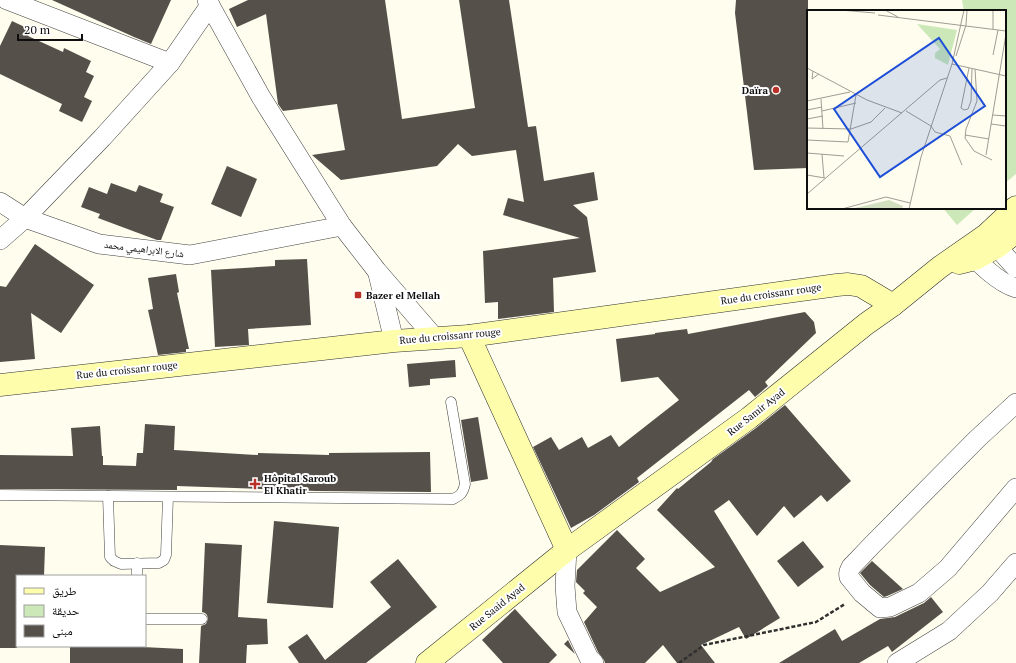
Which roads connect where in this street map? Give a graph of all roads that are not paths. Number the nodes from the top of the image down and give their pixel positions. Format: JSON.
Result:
{"nodes":[{"id":1,"x":7,"y":0,"type":"edge"},
{"id":2,"x":208,"y":3,"type":"edge"},
{"id":3,"x":170,"y":63,"type":"junction"},
{"id":4,"x":0,"y":202,"type":"edge"},
{"id":5,"x":1016,"y":207,"type":"edge"},
{"id":6,"x":25,"y":218,"type":"junction"},
{"id":7,"x":342,"y":226,"type":"junction"},
{"id":8,"x":1016,"y":232,"type":"edge"},
{"id":9,"x":0,"y":240,"type":"edge"},
{"id":10,"x":992,"y":241,"type":"junction"},
{"id":11,"x":970,"y":254,"type":"junction"},
{"id":12,"x":1016,"y":268,"type":"edge"},
{"id":13,"x":377,"y":271,"type":"junction"},
{"id":14,"x":1016,"y":288,"type":"edge"},
{"id":15,"x":893,"y":305,"type":"junction"},
{"id":16,"x":470,"y":336,"type":"junction"},
{"id":17,"x":435,"y":338,"type":"junction"},
{"id":18,"x":394,"y":341,"type":"junction"},
{"id":19,"x":0,"y":385,"type":"edge"},
{"id":20,"x":451,"y":402,"type":"dead end"},
{"id":21,"x":1016,"y":403,"type":"edge"},
{"id":22,"x":1016,"y":488,"type":"edge"},
{"id":23,"x":0,"y":495,"type":"edge"},
{"id":24,"x":108,"y":496,"type":"junction"},
{"id":25,"x":168,"y":496,"type":"junction"},
{"id":26,"x":567,"y":550,"type":"junction"},
{"id":27,"x":137,"y":563,"type":"junction"},
{"id":28,"x":1016,"y":563,"type":"edge"},
{"id":29,"x":137,"y":575,"type":"edge"},
{"id":30,"x":146,"y":618,"type":"edge"},
{"id":31,"x":202,"y":619,"type":"dead end"},
{"id":32,"x":427,"y":663,"type":"edge"},
{"id":33,"x":594,"y":663,"type":"edge"},
{"id":34,"x":897,"y":663,"type":"edge"}],
"edges":[{"from":1,"to":3,"type":"street"},
{"from":2,"to":3,"type":"street"},
{"from":2,"to":7,"type":"street"},
{"from":3,"to":6,"type":"street"},
{"from":4,"to":6,"type":"street","name":"شارع الابراهيمي محمد"},
{"from":5,"to":10,"type":"street","name":"Rue Samir Ayad"},
{"from":6,"to":7,"type":"street","name":"شارع الابراهيمي محمد"},
{"from":6,"to":9,"type":"street"},
{"from":7,"to":13,"type":"street"},
{"from":8,"to":10,"type":"street","name":"Rue Samir Ayad"},
{"from":10,"to":11,"type":"street","name":"Rue Samir Ayad"},
{"from":10,"to":12,"type":"street"},
{"from":11,"to":14,"type":"street"},
{"from":11,"to":15,"type":"street","name":"Rue Samir Ayad"},
{"from":13,"to":17,"type":"street"},
{"from":13,"to":18,"type":"street"},
{"from":15,"to":16,"type":"street","name":"Rue du croissanr rouge"},
{"from":15,"to":26,"type":"street","name":"Rue Samir Ayad"},
{"from":16,"to":17,"type":"street","name":"Rue du croissanr rouge"},
{"from":16,"to":26,"type":"street"},
{"from":17,"to":18,"type":"street","name":"Rue du croissanr rouge"},
{"from":18,"to":19,"type":"street","name":"Rue du croissanr rouge"},
{"from":20,"to":25,"type":"lane"},
{"from":21,"to":22,"type":"street"},
{"from":23,"to":24,"type":"lane"},
{"from":24,"to":25,"type":"lane"},
{"from":24,"to":27,"type":"lane"},
{"from":25,"to":27,"type":"lane"},
{"from":26,"to":32,"type":"street","name":"Rue Saaid Ayad"},
{"from":26,"to":33,"type":"street"},
{"from":27,"to":29,"type":"lane"},
{"from":28,"to":34,"type":"street"},
{"from":30,"to":31,"type":"lane"}]}
